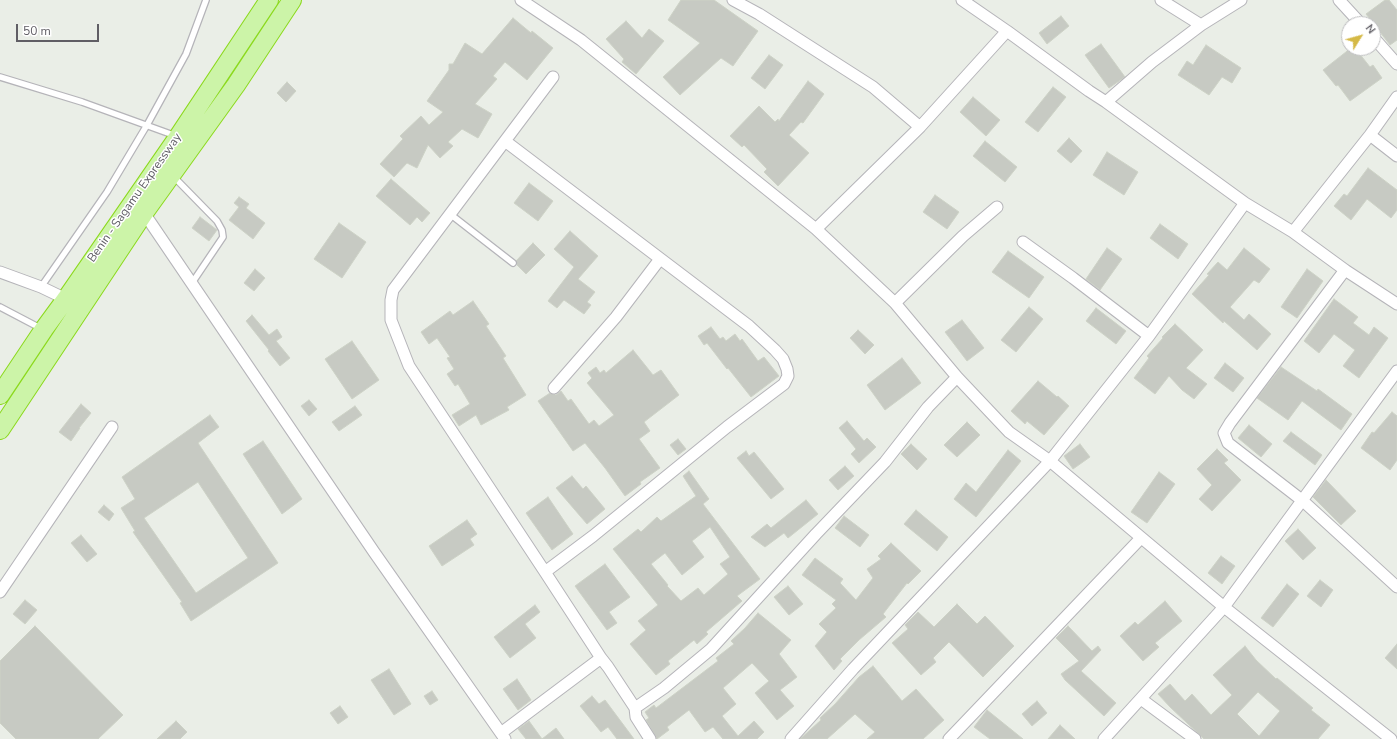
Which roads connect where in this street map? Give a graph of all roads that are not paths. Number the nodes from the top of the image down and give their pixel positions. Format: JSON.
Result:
{"nodes":[{"id":1,"x":206,"y":0,"type":"edge"},
{"id":2,"x":269,"y":0,"type":"edge"},
{"id":3,"x":292,"y":0,"type":"edge"},
{"id":4,"x":521,"y":0,"type":"edge"},
{"id":5,"x":733,"y":0,"type":"edge"},
{"id":6,"x":962,"y":0,"type":"edge"},
{"id":7,"x":1161,"y":0,"type":"edge"},
{"id":8,"x":1241,"y":0,"type":"edge"},
{"id":9,"x":1339,"y":0,"type":"edge"},
{"id":10,"x":1354,"y":16,"type":"edge"},
{"id":11,"x":257,"y":17,"type":"junction"},
{"id":12,"x":1201,"y":25,"type":"junction"},
{"id":13,"x":274,"y":28,"type":"junction"},
{"id":14,"x":1007,"y":31,"type":"junction"},
{"id":15,"x":1381,"y":46,"type":"edge"},
{"id":16,"x":1397,"y":64,"type":"edge"},
{"id":17,"x":0,"y":77,"type":"edge"},
{"id":18,"x":553,"y":77,"type":"dead end"},
{"id":19,"x":1397,"y":97,"type":"edge"},
{"id":20,"x":1106,"y":102,"type":"junction"},
{"id":21,"x":147,"y":125,"type":"junction"},
{"id":22,"x":920,"y":127,"type":"junction"},
{"id":23,"x":1370,"y":135,"type":"junction"},
{"id":24,"x":178,"y":137,"type":"junction"},
{"id":25,"x":505,"y":141,"type":"junction"},
{"id":26,"x":1397,"y":156,"type":"edge"},
{"id":27,"x":172,"y":176,"type":"junction"},
{"id":28,"x":1245,"y":203,"type":"junction"},
{"id":29,"x":997,"y":207,"type":"dead end"},
{"id":30,"x":144,"y":213,"type":"junction"},
{"id":31,"x":450,"y":214,"type":"junction"},
{"id":32,"x":816,"y":229,"type":"junction"},
{"id":33,"x":1292,"y":232,"type":"junction"},
{"id":34,"x":1024,"y":242,"type":"dead end"},
{"id":35,"x":660,"y":259,"type":"junction"},
{"id":36,"x":513,"y":263,"type":"dead end"},
{"id":37,"x":1345,"y":270,"type":"junction"},
{"id":38,"x":0,"y":272,"type":"edge"},
{"id":39,"x":192,"y":283,"type":"junction"},
{"id":40,"x":41,"y":287,"type":"junction"},
{"id":41,"x":66,"y":299,"type":"junction"},
{"id":42,"x":895,"y":303,"type":"junction"},
{"id":43,"x":1397,"y":304,"type":"edge"},
{"id":44,"x":0,"y":307,"type":"edge"},
{"id":45,"x":44,"y":330,"type":"junction"},
{"id":46,"x":1149,"y":336,"type":"junction"},
{"id":47,"x":1397,"y":372,"type":"edge"},
{"id":48,"x":957,"y":377,"type":"junction"},
{"id":49,"x":554,"y":388,"type":"dead end"},
{"id":50,"x":0,"y":395,"type":"edge"},
{"id":51,"x":112,"y":427,"type":"dead end"},
{"id":52,"x":0,"y":430,"type":"edge"},
{"id":53,"x":1050,"y":461,"type":"junction"},
{"id":54,"x":1303,"y":501,"type":"junction"},
{"id":55,"x":1141,"y":538,"type":"junction"},
{"id":56,"x":545,"y":572,"type":"junction"},
{"id":57,"x":1395,"y":582,"type":"edge"},
{"id":58,"x":0,"y":592,"type":"edge"},
{"id":59,"x":1224,"y":606,"type":"junction"},
{"id":60,"x":600,"y":658,"type":"junction"},
{"id":61,"x":1141,"y":699,"type":"junction"},
{"id":62,"x":636,"y":708,"type":"junction"},
{"id":63,"x":503,"y":736,"type":"edge"},
{"id":64,"x":650,"y":739,"type":"edge"},
{"id":65,"x":791,"y":739,"type":"edge"},
{"id":66,"x":949,"y":739,"type":"edge"},
{"id":67,"x":1104,"y":739,"type":"edge"},
{"id":68,"x":1195,"y":739,"type":"edge"},
{"id":69,"x":1391,"y":739,"type":"edge"}],
"edges":[{"from":1,"to":21,"type":"lane"},
{"from":2,"to":11,"type":"highway","name":"Benin - Sagamu Expressway"},
{"from":3,"to":13,"type":"highway"},
{"from":4,"to":32,"type":"street"},
{"from":5,"to":22,"type":"street"},
{"from":6,"to":14,"type":"street"},
{"from":7,"to":12,"type":"street"},
{"from":8,"to":12,"type":"street"},
{"from":9,"to":10,"type":"street"},
{"from":11,"to":13,"type":"highway"},
{"from":11,"to":24,"type":"highway","name":"Benin - Sagamu Expressway"},
{"from":12,"to":20,"type":"street"},
{"from":13,"to":27,"type":"highway"},
{"from":14,"to":20,"type":"street"},
{"from":14,"to":22,"type":"street"},
{"from":15,"to":16,"type":"street"},
{"from":17,"to":21,"type":"lane"},
{"from":18,"to":25,"type":"street"},
{"from":19,"to":23,"type":"street"},
{"from":20,"to":28,"type":"street"},
{"from":21,"to":24,"type":"lane"},
{"from":21,"to":40,"type":"lane"},
{"from":22,"to":32,"type":"street"},
{"from":23,"to":26,"type":"street"},
{"from":23,"to":33,"type":"street"},
{"from":24,"to":41,"type":"highway","name":"Benin - Sagamu Expressway"},
{"from":25,"to":31,"type":"street"},
{"from":25,"to":35,"type":"street"},
{"from":27,"to":30,"type":"highway"},
{"from":27,"to":39,"type":"lane"},
{"from":28,"to":33,"type":"street"},
{"from":28,"to":46,"type":"street"},
{"from":29,"to":42,"type":"street"},
{"from":30,"to":39,"type":"street"},
{"from":30,"to":52,"type":"highway"},
{"from":31,"to":36,"type":"lane"},
{"from":31,"to":56,"type":"street"},
{"from":32,"to":42,"type":"street"},
{"from":33,"to":37,"type":"street"},
{"from":34,"to":46,"type":"street"},
{"from":35,"to":49,"type":"street"},
{"from":35,"to":56,"type":"street"},
{"from":37,"to":43,"type":"street"},
{"from":37,"to":54,"type":"street"},
{"from":38,"to":40,"type":"street"},
{"from":39,"to":63,"type":"street"},
{"from":40,"to":41,"type":"street"},
{"from":41,"to":45,"type":"highway","name":"Benin - Sagamu Expressway"},
{"from":42,"to":48,"type":"street"},
{"from":44,"to":45,"type":"lane"},
{"from":45,"to":50,"type":"highway","name":"Benin - Sagamu Expressway"},
{"from":46,"to":53,"type":"street"},
{"from":47,"to":54,"type":"street"},
{"from":48,"to":53,"type":"street"},
{"from":48,"to":62,"type":"street"},
{"from":51,"to":58,"type":"street"},
{"from":53,"to":55,"type":"street"},
{"from":53,"to":65,"type":"street"},
{"from":54,"to":57,"type":"street"},
{"from":54,"to":59,"type":"street"},
{"from":55,"to":59,"type":"street"},
{"from":55,"to":66,"type":"street"},
{"from":56,"to":60,"type":"street"},
{"from":59,"to":61,"type":"street"},
{"from":59,"to":69,"type":"street"},
{"from":60,"to":62,"type":"street"},
{"from":60,"to":63,"type":"street"},
{"from":61,"to":67,"type":"street"},
{"from":61,"to":68,"type":"street"},
{"from":62,"to":64,"type":"street"}]}
